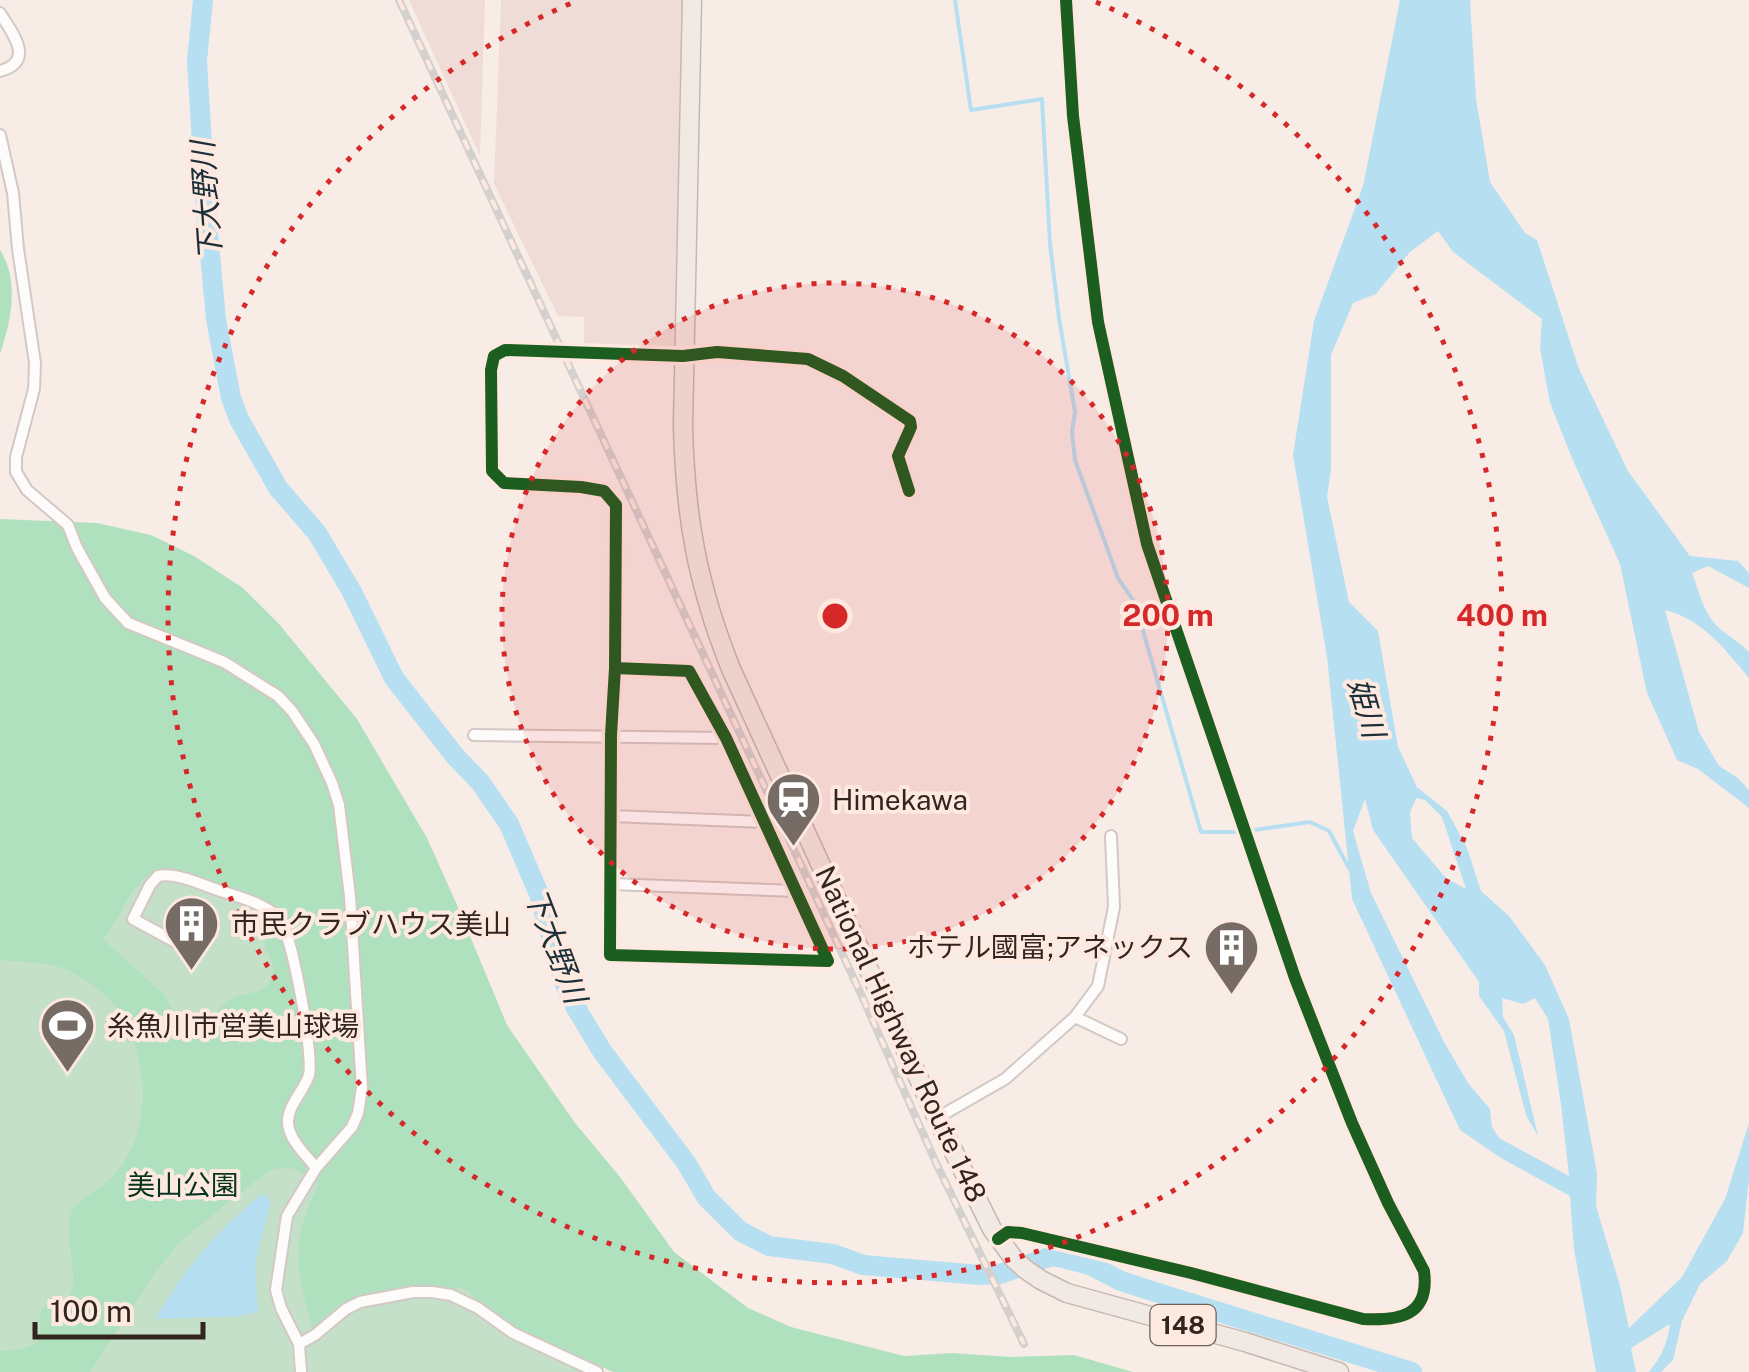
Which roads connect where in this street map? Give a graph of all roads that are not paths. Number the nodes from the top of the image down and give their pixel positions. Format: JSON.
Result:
{"nodes":[{"id":1,"x":692,"y":0,"type":"edge"},
{"id":2,"x":1066,"y":0,"type":"edge"},
{"id":3,"x":0,"y":13,"type":"edge"},
{"id":4,"x":0,"y":71,"type":"edge"},
{"id":5,"x":0,"y":134,"type":"edge"},
{"id":6,"x":683,"y":356,"type":"junction"},
{"id":7,"x":909,"y":490,"type":"dead end"},
{"id":8,"x":615,"y":668,"type":"junction"},
{"id":9,"x":474,"y":735,"type":"dead end"},
{"id":10,"x":611,"y":735,"type":"junction"},
{"id":11,"x":726,"y":738,"type":"junction"},
{"id":12,"x":612,"y":816,"type":"junction"},
{"id":13,"x":765,"y":822,"type":"junction"},
{"id":14,"x":1112,"y":836,"type":"dead end"},
{"id":15,"x":611,"y":884,"type":"junction"},
{"id":16,"x":796,"y":891,"type":"junction"},
{"id":17,"x":180,"y":945,"type":"dead end"},
{"id":18,"x":1075,"y":1018,"type":"junction"},
{"id":19,"x":1121,"y":1040,"type":"dead end"},
{"id":20,"x":937,"y":1118,"type":"junction"},
{"id":21,"x":316,"y":1168,"type":"junction"},
{"id":22,"x":998,"y":1239,"type":"junction"},
{"id":23,"x":299,"y":1344,"type":"junction"},
{"id":24,"x":301,"y":1372,"type":"edge"},
{"id":25,"x":597,"y":1372,"type":"edge"},
{"id":26,"x":1339,"y":1372,"type":"edge"}],
"edges":[{"from":1,"to":6,"type":"highway","name":"National Highway Route 148","number":"148"},
{"from":2,"to":22,"type":"street"},
{"from":3,"to":4,"type":"street"},
{"from":5,"to":21,"type":"street"},
{"from":6,"to":7,"type":"street"},
{"from":6,"to":8,"type":"street"},
{"from":6,"to":20,"type":"highway","name":"National Highway Route 148","number":"148"},
{"from":8,"to":10,"type":"street"},
{"from":8,"to":11,"type":"street"},
{"from":9,"to":10,"type":"street"},
{"from":10,"to":11,"type":"street"},
{"from":10,"to":12,"type":"street"},
{"from":11,"to":13,"type":"street"},
{"from":12,"to":13,"type":"street"},
{"from":12,"to":15,"type":"street"},
{"from":13,"to":16,"type":"street"},
{"from":14,"to":18,"type":"street"},
{"from":15,"to":16,"type":"street"},
{"from":15,"to":16,"type":"street"},
{"from":17,"to":21,"type":"street"},
{"from":18,"to":19,"type":"street"},
{"from":18,"to":20,"type":"street"},
{"from":20,"to":22,"type":"highway","name":"National Highway Route 148","number":"148"},
{"from":21,"to":23,"type":"street"},
{"from":22,"to":26,"type":"highway","name":"National Highway Route 148","number":"148"},
{"from":23,"to":24,"type":"street"},
{"from":23,"to":25,"type":"street"}]}
